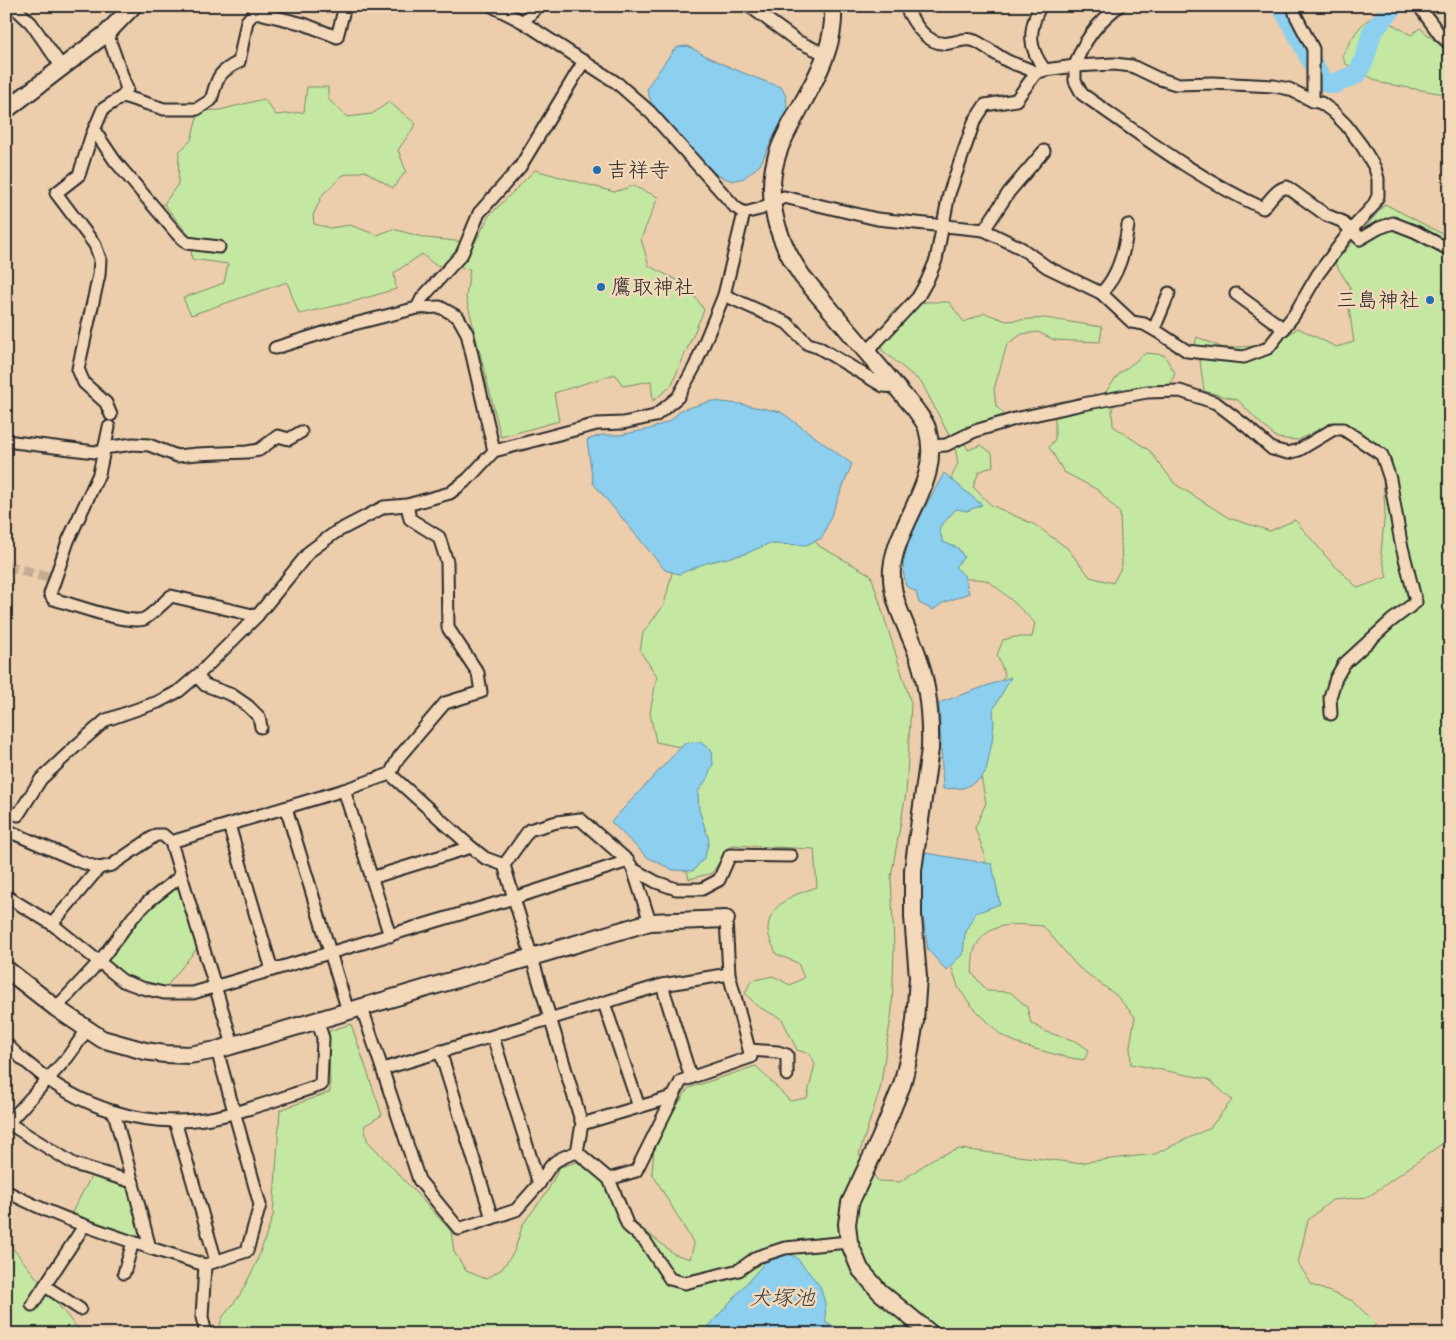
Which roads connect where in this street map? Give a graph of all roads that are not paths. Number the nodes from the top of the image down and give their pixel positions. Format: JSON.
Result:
{"nodes":[{"id":1,"x":13,"y":6,"type":"edge"},
{"id":2,"x":133,"y":6,"type":"edge"},
{"id":3,"x":345,"y":6,"type":"edge"},
{"id":4,"x":492,"y":6,"type":"edge"},
{"id":5,"x":538,"y":6,"type":"edge"},
{"id":6,"x":749,"y":6,"type":"edge"},
{"id":7,"x":833,"y":6,"type":"edge"},
{"id":8,"x":905,"y":6,"type":"edge"},
{"id":9,"x":1040,"y":6,"type":"edge"},
{"id":10,"x":1119,"y":6,"type":"edge"},
{"id":11,"x":1293,"y":6,"type":"edge"},
{"id":12,"x":1419,"y":6,"type":"edge"},
{"id":13,"x":523,"y":22,"type":"junction"},
{"id":14,"x":107,"y":33,"type":"junction"},
{"id":15,"x":1450,"y":44,"type":"edge"},
{"id":16,"x":826,"y":55,"type":"junction"},
{"id":17,"x":584,"y":61,"type":"junction"},
{"id":18,"x":1075,"y":66,"type":"junction"},
{"id":19,"x":62,"y":67,"type":"junction"},
{"id":20,"x":1041,"y":71,"type":"junction"},
{"id":21,"x":123,"y":96,"type":"junction"},
{"id":22,"x":1312,"y":101,"type":"junction"},
{"id":23,"x":6,"y":110,"type":"edge"},
{"id":24,"x":94,"y":130,"type":"junction"},
{"id":25,"x":1044,"y":151,"type":"dead end"},
{"id":26,"x":773,"y":203,"type":"junction"},
{"id":27,"x":744,"y":213,"type":"junction"},
{"id":28,"x":1128,"y":225,"type":"dead end"},
{"id":29,"x":941,"y":227,"type":"junction"},
{"id":30,"x":984,"y":230,"type":"junction"},
{"id":31,"x":1351,"y":230,"type":"junction"},
{"id":32,"x":219,"y":247,"type":"dead end"},
{"id":33,"x":1450,"y":250,"type":"edge"},
{"id":34,"x":1101,"y":293,"type":"junction"},
{"id":35,"x":1169,"y":293,"type":"dead end"},
{"id":36,"x":1236,"y":294,"type":"dead end"},
{"id":37,"x":724,"y":295,"type":"junction"},
{"id":38,"x":417,"y":308,"type":"junction"},
{"id":39,"x":1154,"y":329,"type":"junction"},
{"id":40,"x":1284,"y":329,"type":"junction"},
{"id":41,"x":275,"y":348,"type":"dead end"},
{"id":42,"x":867,"y":352,"type":"junction"},
{"id":43,"x":897,"y":387,"type":"junction"},
{"id":44,"x":301,"y":432,"type":"dead end"},
{"id":45,"x":6,"y":441,"type":"edge"},
{"id":46,"x":930,"y":446,"type":"junction"},
{"id":47,"x":104,"y":450,"type":"junction"},
{"id":48,"x":494,"y":451,"type":"junction"},
{"id":49,"x":407,"y":506,"type":"junction"},
{"id":50,"x":257,"y":616,"type":"junction"},
{"id":51,"x":197,"y":676,"type":"junction"},
{"id":52,"x":1331,"y":714,"type":"dead end"},
{"id":53,"x":261,"y":727,"type":"dead end"},
{"id":54,"x":390,"y":774,"type":"junction"},
{"id":55,"x":344,"y":790,"type":"junction"},
{"id":56,"x":286,"y":808,"type":"junction"},
{"id":57,"x":6,"y":811,"type":"edge"},
{"id":58,"x":228,"y":825,"type":"junction"},
{"id":59,"x":6,"y":830,"type":"edge"},
{"id":60,"x":171,"y":842,"type":"junction"},
{"id":61,"x":471,"y":847,"type":"junction"},
{"id":62,"x":791,"y":856,"type":"dead end"},
{"id":63,"x":631,"y":865,"type":"junction"},
{"id":64,"x":504,"y":866,"type":"junction"},
{"id":65,"x":99,"y":868,"type":"junction"},
{"id":66,"x":182,"y":876,"type":"junction"},
{"id":67,"x":371,"y":878,"type":"junction"},
{"id":68,"x":6,"y":896,"type":"edge"},
{"id":69,"x":514,"y":898,"type":"junction"},
{"id":70,"x":726,"y":919,"type":"joint"},
{"id":71,"x":650,"y":922,"type":"junction"},
{"id":72,"x":52,"y":924,"type":"junction"},
{"id":73,"x":390,"y":936,"type":"junction"},
{"id":74,"x":330,"y":953,"type":"junction"},
{"id":75,"x":531,"y":957,"type":"junction"},
{"id":76,"x":99,"y":962,"type":"junction"},
{"id":77,"x":6,"y":969,"type":"edge"},
{"id":78,"x":272,"y":970,"type":"junction"},
{"id":79,"x":729,"y":974,"type":"junction"},
{"id":80,"x":662,"y":985,"type":"junction"},
{"id":81,"x":215,"y":988,"type":"junction"},
{"id":82,"x":604,"y":1003,"type":"junction"},
{"id":83,"x":56,"y":1008,"type":"junction"},
{"id":84,"x":355,"y":1010,"type":"junction"},
{"id":85,"x":317,"y":1020,"type":"junction"},
{"id":86,"x":550,"y":1020,"type":"junction"},
{"id":87,"x":87,"y":1030,"type":"junction"},
{"id":88,"x":493,"y":1037,"type":"junction"},
{"id":89,"x":6,"y":1042,"type":"edge"},
{"id":90,"x":233,"y":1045,"type":"junction"},
{"id":91,"x":216,"y":1050,"type":"junction"},
{"id":92,"x":750,"y":1050,"type":"junction"},
{"id":93,"x":440,"y":1051,"type":"junction"},
{"id":94,"x":382,"y":1069,"type":"junction"},
{"id":95,"x":787,"y":1075,"type":"dead end"},
{"id":96,"x":691,"y":1078,"type":"junction"},
{"id":97,"x":47,"y":1080,"type":"junction"},
{"id":98,"x":672,"y":1097,"type":"junction"},
{"id":99,"x":639,"y":1107,"type":"junction"},
{"id":100,"x":114,"y":1112,"type":"junction"},
{"id":101,"x":235,"y":1112,"type":"junction"},
{"id":102,"x":175,"y":1121,"type":"junction"},
{"id":103,"x":7,"y":1124,"type":"edge"},
{"id":104,"x":582,"y":1124,"type":"junction"},
{"id":105,"x":578,"y":1152,"type":"junction"},
{"id":106,"x":609,"y":1179,"type":"junction"},
{"id":107,"x":133,"y":1182,"type":"junction"},
{"id":108,"x":539,"y":1184,"type":"junction"},
{"id":109,"x":6,"y":1191,"type":"edge"},
{"id":110,"x":492,"y":1218,"type":"junction"},
{"id":111,"x":84,"y":1226,"type":"junction"},
{"id":112,"x":133,"y":1242,"type":"junction"},
{"id":113,"x":849,"y":1242,"type":"junction"},
{"id":114,"x":150,"y":1248,"type":"junction"},
{"id":115,"x":210,"y":1263,"type":"junction"},
{"id":116,"x":124,"y":1273,"type":"dead end"},
{"id":117,"x":45,"y":1286,"type":"junction"},
{"id":118,"x":32,"y":1305,"type":"dead end"},
{"id":119,"x":80,"y":1309,"type":"dead end"},
{"id":120,"x":206,"y":1334,"type":"edge"},
{"id":121,"x":931,"y":1334,"type":"edge"}],
"edges":[{"from":1,"to":19,"type":"street"},
{"from":2,"to":14,"type":"street"},
{"from":3,"to":21,"type":"street"},
{"from":4,"to":13,"type":"street"},
{"from":5,"to":13,"type":"street"},
{"from":6,"to":16,"type":"street"},
{"from":7,"to":16,"type":"street"},
{"from":8,"to":20,"type":"street"},
{"from":9,"to":20,"type":"street"},
{"from":10,"to":18,"type":"street"},
{"from":11,"to":22,"type":"street"},
{"from":12,"to":15,"type":"street"},
{"from":13,"to":17,"type":"street"},
{"from":14,"to":19,"type":"street"},
{"from":14,"to":21,"type":"street"},
{"from":16,"to":26,"type":"street"},
{"from":17,"to":27,"type":"street"},
{"from":17,"to":38,"type":"street"},
{"from":18,"to":20,"type":"street"},
{"from":18,"to":22,"type":"street"},
{"from":18,"to":31,"type":"street"},
{"from":19,"to":23,"type":"street"},
{"from":20,"to":29,"type":"street"},
{"from":21,"to":24,"type":"street"},
{"from":22,"to":31,"type":"street"},
{"from":24,"to":32,"type":"street"},
{"from":24,"to":47,"type":"street"},
{"from":25,"to":30,"type":"street"},
{"from":26,"to":27,"type":"street"},
{"from":26,"to":29,"type":"street"},
{"from":26,"to":42,"type":"street"},
{"from":27,"to":37,"type":"street"},
{"from":28,"to":34,"type":"street"},
{"from":29,"to":30,"type":"street"},
{"from":29,"to":42,"type":"street"},
{"from":30,"to":34,"type":"street"},
{"from":31,"to":33,"type":"street"},
{"from":31,"to":40,"type":"street"},
{"from":34,"to":39,"type":"street"},
{"from":35,"to":39,"type":"street"},
{"from":36,"to":40,"type":"street"},
{"from":37,"to":43,"type":"street"},
{"from":37,"to":48,"type":"street"},
{"from":38,"to":41,"type":"street"},
{"from":38,"to":48,"type":"street"},
{"from":39,"to":40,"type":"street"},
{"from":42,"to":43,"type":"street"},
{"from":43,"to":46,"type":"street"},
{"from":44,"to":47,"type":"street"},
{"from":45,"to":47,"type":"street"},
{"from":46,"to":52,"type":"street"},
{"from":46,"to":113,"type":"street"},
{"from":47,"to":50,"type":"street"},
{"from":48,"to":49,"type":"street"},
{"from":49,"to":50,"type":"street"},
{"from":49,"to":54,"type":"street"},
{"from":50,"to":51,"type":"street"},
{"from":51,"to":53,"type":"street"},
{"from":51,"to":57,"type":"street"},
{"from":54,"to":55,"type":"street"},
{"from":54,"to":61,"type":"street"},
{"from":55,"to":56,"type":"street"},
{"from":55,"to":67,"type":"street"},
{"from":56,"to":58,"type":"street"},
{"from":56,"to":74,"type":"street"},
{"from":58,"to":60,"type":"street"},
{"from":58,"to":78,"type":"street"},
{"from":59,"to":65,"type":"street"},
{"from":60,"to":65,"type":"street"},
{"from":60,"to":66,"type":"street"},
{"from":61,"to":64,"type":"street"},
{"from":61,"to":67,"type":"street"},
{"from":62,"to":63,"type":"street"},
{"from":63,"to":64,"type":"street"},
{"from":63,"to":69,"type":"street"},
{"from":63,"to":71,"type":"street"},
{"from":64,"to":69,"type":"street"},
{"from":65,"to":72,"type":"street"},
{"from":66,"to":76,"type":"street"},
{"from":66,"to":81,"type":"street"},
{"from":67,"to":73,"type":"street"},
{"from":68,"to":72,"type":"street"},
{"from":69,"to":73,"type":"street"},
{"from":69,"to":75,"type":"street"},
{"from":70,"to":71,"type":"street"},
{"from":70,"to":79,"type":"street"},
{"from":71,"to":75,"type":"street"},
{"from":72,"to":76,"type":"street"},
{"from":73,"to":74,"type":"street"},
{"from":74,"to":78,"type":"street"},
{"from":74,"to":84,"type":"street"},
{"from":75,"to":84,"type":"street"},
{"from":75,"to":86,"type":"street"},
{"from":76,"to":81,"type":"street"},
{"from":76,"to":83,"type":"street"},
{"from":77,"to":83,"type":"street"},
{"from":78,"to":81,"type":"street"},
{"from":79,"to":80,"type":"street"},
{"from":79,"to":92,"type":"street"},
{"from":80,"to":82,"type":"street"},
{"from":80,"to":96,"type":"street"},
{"from":81,"to":90,"type":"street"},
{"from":82,"to":86,"type":"street"},
{"from":82,"to":99,"type":"street"},
{"from":83,"to":87,"type":"street"},
{"from":84,"to":85,"type":"street"},
{"from":84,"to":94,"type":"street"},
{"from":85,"to":90,"type":"street"},
{"from":85,"to":101,"type":"street"},
{"from":86,"to":88,"type":"street"},
{"from":86,"to":104,"type":"street"},
{"from":87,"to":91,"type":"street"},
{"from":87,"to":97,"type":"street"},
{"from":88,"to":93,"type":"street"},
{"from":88,"to":108,"type":"street"},
{"from":89,"to":97,"type":"street"},
{"from":90,"to":91,"type":"street"},
{"from":91,"to":101,"type":"street"},
{"from":92,"to":95,"type":"street"},
{"from":92,"to":96,"type":"street"},
{"from":93,"to":94,"type":"street"},
{"from":93,"to":110,"type":"street"},
{"from":94,"to":110,"type":"street"},
{"from":96,"to":98,"type":"street"},
{"from":97,"to":100,"type":"street"},
{"from":97,"to":103,"type":"street"},
{"from":98,"to":99,"type":"street"},
{"from":98,"to":106,"type":"street"},
{"from":99,"to":104,"type":"street"},
{"from":100,"to":102,"type":"street"},
{"from":100,"to":107,"type":"street"},
{"from":101,"to":102,"type":"street"},
{"from":101,"to":115,"type":"street"},
{"from":102,"to":115,"type":"street"},
{"from":103,"to":107,"type":"street"},
{"from":104,"to":105,"type":"street"},
{"from":105,"to":106,"type":"street"},
{"from":105,"to":108,"type":"street"},
{"from":106,"to":113,"type":"street"},
{"from":107,"to":114,"type":"street"},
{"from":108,"to":110,"type":"street"},
{"from":109,"to":111,"type":"street"},
{"from":111,"to":112,"type":"street"},
{"from":111,"to":117,"type":"street"},
{"from":112,"to":114,"type":"street"},
{"from":112,"to":116,"type":"street"},
{"from":113,"to":121,"type":"street"},
{"from":114,"to":115,"type":"street"},
{"from":115,"to":120,"type":"street"},
{"from":117,"to":118,"type":"street"},
{"from":117,"to":119,"type":"street"}]}
